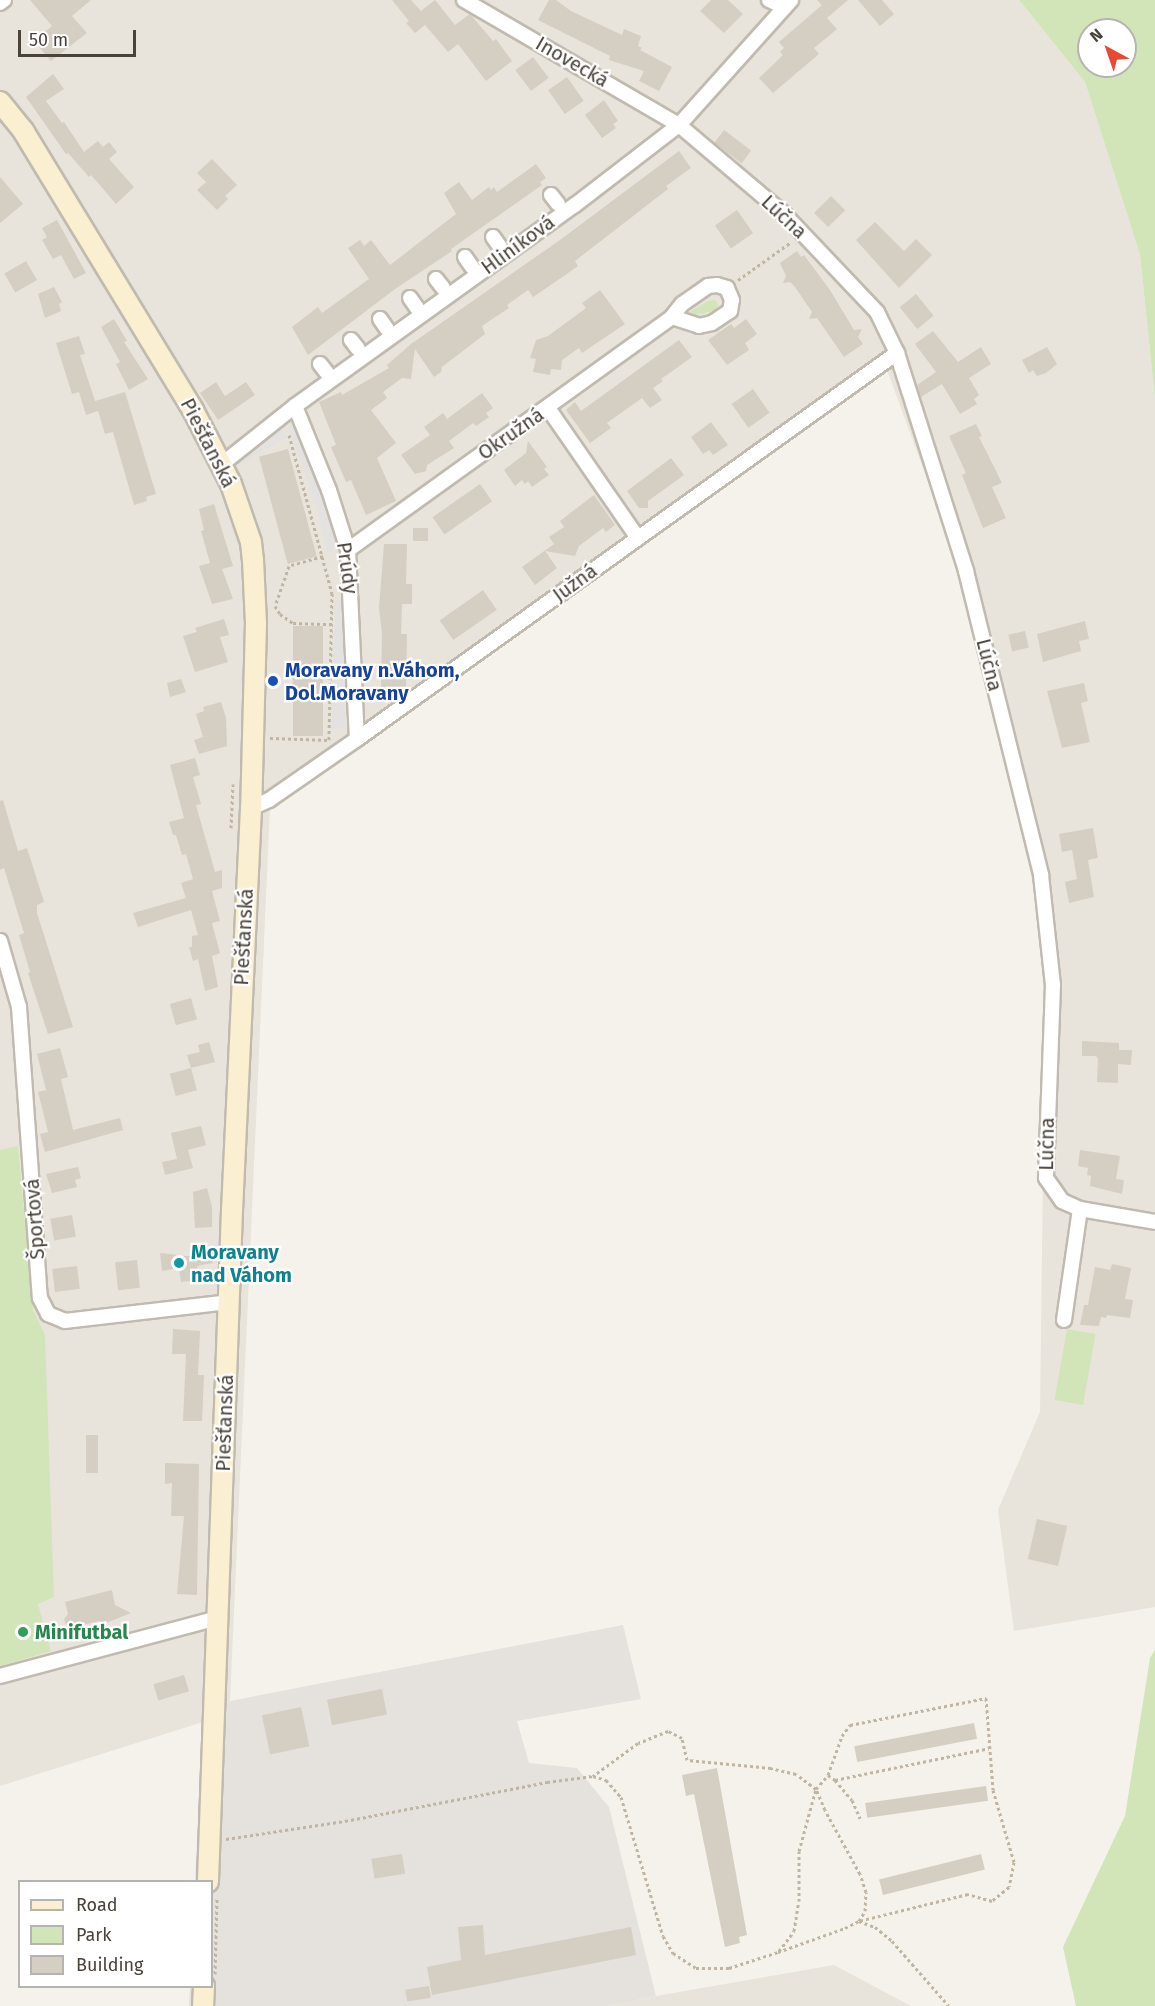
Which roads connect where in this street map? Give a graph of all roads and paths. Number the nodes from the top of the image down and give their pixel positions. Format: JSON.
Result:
{"nodes":[{"id":1,"x":4,"y":0,"type":"edge"},
{"id":2,"x":464,"y":0,"type":"edge"},
{"id":3,"x":769,"y":0,"type":"edge"},
{"id":4,"x":0,"y":3,"type":"edge"},
{"id":5,"x":788,"y":3,"type":"edge"},
{"id":6,"x":0,"y":102,"type":"edge"},
{"id":7,"x":679,"y":125,"type":"junction"},
{"id":8,"x":802,"y":234,"type":"junction"},
{"id":9,"x":727,"y":288,"type":"junction"},
{"id":10,"x":672,"y":316,"type":"junction"},
{"id":11,"x":897,"y":353,"type":"junction"},
{"id":12,"x":295,"y":406,"type":"junction"},
{"id":13,"x":548,"y":408,"type":"junction"},
{"id":14,"x":289,"y":435,"type":"dead end"},
{"id":15,"x":222,"y":464,"type":"junction"},
{"id":16,"x":638,"y":538,"type":"junction"},
{"id":17,"x":348,"y":550,"type":"junction"},
{"id":18,"x":323,"y":556,"type":"junction"},
{"id":19,"x":331,"y":624,"type":"junction"},
{"id":20,"x":267,"y":738,"type":"dead end"},
{"id":21,"x":357,"y":739,"type":"junction"},
{"id":22,"x":329,"y":741,"type":"junction"},
{"id":23,"x":328,"y":749,"type":"dead end"},
{"id":24,"x":233,"y":778,"type":"dead end"},
{"id":25,"x":251,"y":808,"type":"junction"},
{"id":26,"x":231,"y":831,"type":"dead end"},
{"id":27,"x":0,"y":941,"type":"edge"},
{"id":28,"x":1080,"y":1209,"type":"junction"},
{"id":29,"x":1155,"y":1222,"type":"edge"},
{"id":30,"x":230,"y":1302,"type":"junction"},
{"id":31,"x":1064,"y":1320,"type":"dead end"},
{"id":32,"x":218,"y":1618,"type":"junction"},
{"id":33,"x":0,"y":1676,"type":"edge"},
{"id":34,"x":989,"y":1748,"type":"junction"},
{"id":35,"x":828,"y":1775,"type":"junction"},
{"id":36,"x":593,"y":1776,"type":"junction"},
{"id":37,"x":835,"y":1780,"type":"junction"},
{"id":38,"x":816,"y":1789,"type":"junction"},
{"id":39,"x":860,"y":1818,"type":"dead end"},
{"id":40,"x":210,"y":1841,"type":"junction"},
{"id":41,"x":208,"y":1880,"type":"edge"},
{"id":42,"x":859,"y":1921,"type":"junction"},
{"id":43,"x":778,"y":1952,"type":"junction"},
{"id":44,"x":204,"y":1988,"type":"edge"},
{"id":45,"x":203,"y":2006,"type":"edge"},
{"id":46,"x":949,"y":2006,"type":"edge"}],
"edges":[{"from":1,"to":4,"type":"street"},
{"from":2,"to":7,"type":"street","name":"Inovecká"},
{"from":3,"to":5,"type":"street"},
{"from":5,"to":7,"type":"street","name":"Hliníková"},
{"from":6,"to":15,"type":"main road","name":"Piešťanská"},
{"from":7,"to":8,"type":"street","name":"Lúčna"},
{"from":7,"to":12,"type":"street","name":"Hliníková"},
{"from":8,"to":9,"type":"path"},
{"from":8,"to":11,"type":"street","name":"Lúčna"},
{"from":9,"to":10,"type":"street","name":"Okružná"},
{"from":9,"to":10,"type":"street"},
{"from":10,"to":13,"type":"street","name":"Okružná"},
{"from":11,"to":16,"type":"street","name":"Južná"},
{"from":11,"to":28,"type":"street","name":"Lúčna"},
{"from":12,"to":15,"type":"street","name":"Hliníková"},
{"from":12,"to":17,"type":"street","name":"Prúdy"},
{"from":13,"to":16,"type":"street"},
{"from":13,"to":17,"type":"street","name":"Okružná"},
{"from":14,"to":18,"type":"path"},
{"from":15,"to":25,"type":"main road","name":"Piešťanská"},
{"from":16,"to":21,"type":"street","name":"Južná"},
{"from":17,"to":21,"type":"street","name":"Prúdy"},
{"from":18,"to":19,"type":"path"},
{"from":18,"to":19,"type":"path"},
{"from":19,"to":22,"type":"path"},
{"from":20,"to":22,"type":"path"},
{"from":21,"to":25,"type":"street","name":"Južná"},
{"from":22,"to":23,"type":"path"},
{"from":24,"to":26,"type":"path"},
{"from":25,"to":30,"type":"main road","name":"Piešťanská"},
{"from":27,"to":30,"type":"street","name":"Športová"},
{"from":28,"to":29,"type":"street","name":"Lúčna"},
{"from":28,"to":31,"type":"street"},
{"from":30,"to":32,"type":"main road","name":"Piešťanská"},
{"from":32,"to":33,"type":"street"},
{"from":32,"to":40,"type":"main road","name":"Piešťanská"},
{"from":34,"to":35,"type":"path"},
{"from":34,"to":37,"type":"path"},
{"from":34,"to":42,"type":"path"},
{"from":35,"to":37,"type":"path"},
{"from":35,"to":38,"type":"path"},
{"from":36,"to":38,"type":"path"},
{"from":36,"to":40,"type":"path"},
{"from":36,"to":43,"type":"path"},
{"from":37,"to":39,"type":"path"},
{"from":38,"to":42,"type":"path"},
{"from":38,"to":43,"type":"path"},
{"from":40,"to":41,"type":"main road","name":"Piešťanská"},
{"from":42,"to":43,"type":"path"},
{"from":42,"to":46,"type":"path"},
{"from":44,"to":45,"type":"main road"}]}
